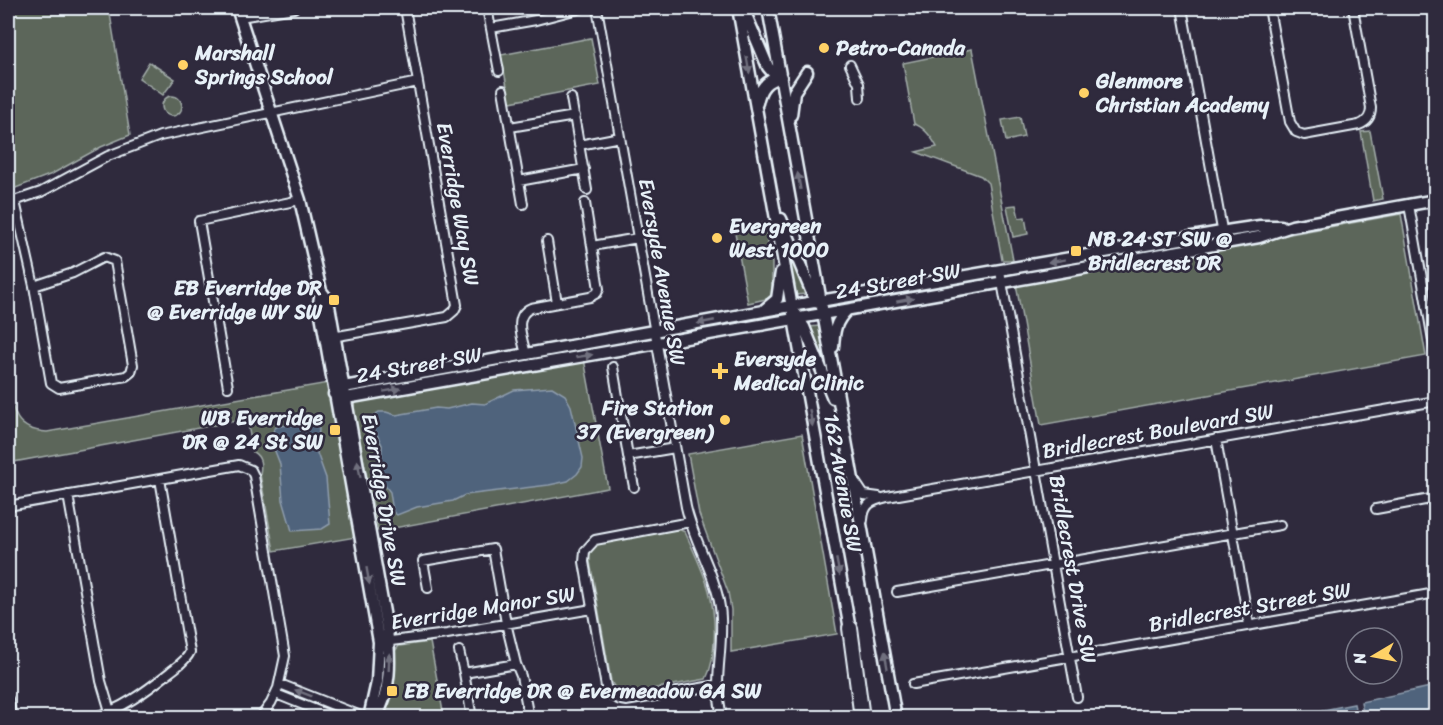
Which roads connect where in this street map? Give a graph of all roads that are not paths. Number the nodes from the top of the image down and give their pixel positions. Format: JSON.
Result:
{"nodes":[{"id":1,"x":294,"y":8,"type":"edge"},
{"id":2,"x":405,"y":8,"type":"edge"},
{"id":3,"x":487,"y":8,"type":"edge"},
{"id":4,"x":582,"y":8,"type":"edge"},
{"id":5,"x":597,"y":8,"type":"edge"},
{"id":6,"x":738,"y":8,"type":"edge"},
{"id":7,"x":743,"y":8,"type":"edge"},
{"id":8,"x":768,"y":8,"type":"edge"},
{"id":9,"x":1182,"y":8,"type":"edge"},
{"id":10,"x":1269,"y":8,"type":"edge"},
{"id":11,"x":1353,"y":8,"type":"edge"},
{"id":12,"x":562,"y":10,"type":"edge"},
{"id":13,"x":238,"y":12,"type":"edge"},
{"id":14,"x":491,"y":28,"type":"junction"},
{"id":15,"x":850,"y":65,"type":"dead end"},
{"id":16,"x":499,"y":71,"type":"dead end"},
{"id":17,"x":807,"y":72,"type":"dead end"},
{"id":18,"x":780,"y":77,"type":"junction"},
{"id":19,"x":418,"y":82,"type":"junction"},
{"id":20,"x":503,"y":90,"type":"dead end"},
{"id":21,"x":571,"y":98,"type":"dead end"},
{"id":22,"x":860,"y":98,"type":"dead end"},
{"id":23,"x":756,"y":107,"type":"junction"},
{"id":24,"x":271,"y":112,"type":"junction"},
{"id":25,"x":574,"y":116,"type":"junction"},
{"id":26,"x":510,"y":127,"type":"junction"},
{"id":27,"x":790,"y":130,"type":"junction"},
{"id":28,"x":620,"y":137,"type":"junction"},
{"id":29,"x":579,"y":145,"type":"junction"},
{"id":30,"x":584,"y":169,"type":"junction"},
{"id":31,"x":519,"y":180,"type":"junction"},
{"id":32,"x":588,"y":190,"type":"dead end"},
{"id":33,"x":772,"y":197,"type":"junction"},
{"id":34,"x":1436,"y":200,"type":"edge"},
{"id":35,"x":300,"y":201,"type":"junction"},
{"id":36,"x":11,"y":202,"type":"edge"},
{"id":37,"x":585,"y":203,"type":"dead end"},
{"id":38,"x":524,"y":204,"type":"dead end"},
{"id":39,"x":1409,"y":205,"type":"junction"},
{"id":40,"x":1223,"y":237,"type":"junction"},
{"id":41,"x":638,"y":238,"type":"junction"},
{"id":42,"x":547,"y":241,"type":"dead end"},
{"id":43,"x":592,"y":246,"type":"junction"},
{"id":44,"x":782,"y":254,"type":"junction"},
{"id":45,"x":1002,"y":276,"type":"junction"},
{"id":46,"x":34,"y":286,"type":"junction"},
{"id":47,"x":557,"y":303,"type":"junction"},
{"id":48,"x":822,"y":307,"type":"junction"},
{"id":49,"x":847,"y":310,"type":"junction"},
{"id":50,"x":764,"y":311,"type":"junction"},
{"id":51,"x":792,"y":312,"type":"junction"},
{"id":52,"x":654,"y":332,"type":"junction"},
{"id":53,"x":330,"y":337,"type":"junction"},
{"id":54,"x":657,"y":344,"type":"junction"},
{"id":55,"x":525,"y":355,"type":"junction"},
{"id":56,"x":1436,"y":357,"type":"edge"},
{"id":57,"x":832,"y":362,"type":"junction"},
{"id":58,"x":613,"y":367,"type":"dead end"},
{"id":59,"x":228,"y":387,"type":"dead end"},
{"id":60,"x":345,"y":392,"type":"junction"},
{"id":61,"x":334,"y":394,"type":"junction"},
{"id":62,"x":1436,"y":401,"type":"edge"},
{"id":63,"x":843,"y":422,"type":"junction"},
{"id":64,"x":1216,"y":439,"type":"junction"},
{"id":65,"x":675,"y":447,"type":"junction"},
{"id":66,"x":628,"y":456,"type":"junction"},
{"id":67,"x":1037,"y":470,"type":"junction"},
{"id":68,"x":854,"y":477,"type":"junction"},
{"id":69,"x":160,"y":479,"type":"junction"},
{"id":70,"x":634,"y":487,"type":"dead end"},
{"id":71,"x":68,"y":495,"type":"junction"},
{"id":72,"x":887,"y":497,"type":"junction"},
{"id":73,"x":1436,"y":498,"type":"edge"},
{"id":74,"x":8,"y":506,"type":"edge"},
{"id":75,"x":1376,"y":508,"type":"dead end"},
{"id":76,"x":690,"y":522,"type":"junction"},
{"id":77,"x":1281,"y":525,"type":"dead end"},
{"id":78,"x":862,"y":526,"type":"junction"},
{"id":79,"x":1233,"y":534,"type":"junction"},
{"id":80,"x":365,"y":535,"type":"junction"},
{"id":81,"x":1054,"y":565,"type":"junction"},
{"id":82,"x":428,"y":588,"type":"dead end"},
{"id":83,"x":897,"y":592,"type":"dead end"},
{"id":84,"x":1436,"y":593,"type":"edge"},
{"id":85,"x":592,"y":609,"type":"junction"},
{"id":86,"x":506,"y":623,"type":"junction"},
{"id":87,"x":1249,"y":625,"type":"junction"},
{"id":88,"x":850,"y":628,"type":"junction"},
{"id":89,"x":384,"y":642,"type":"junction"},
{"id":90,"x":459,"y":651,"type":"dead end"},
{"id":91,"x":1070,"y":657,"type":"junction"},
{"id":92,"x":516,"y":664,"type":"junction"},
{"id":93,"x":464,"y":673,"type":"junction"},
{"id":94,"x":280,"y":684,"type":"junction"},
{"id":95,"x":913,"y":684,"type":"dead end"},
{"id":96,"x":718,"y":685,"type":"junction"},
{"id":97,"x":276,"y":694,"type":"junction"},
{"id":98,"x":1077,"y":697,"type":"dead end"},
{"id":99,"x":8,"y":699,"type":"edge"},
{"id":100,"x":111,"y":715,"type":"edge"},
{"id":101,"x":12,"y":717,"type":"edge"},
{"id":102,"x":92,"y":717,"type":"edge"},
{"id":103,"x":260,"y":717,"type":"edge"},
{"id":104,"x":336,"y":717,"type":"edge"},
{"id":105,"x":367,"y":717,"type":"edge"},
{"id":106,"x":375,"y":717,"type":"edge"},
{"id":107,"x":472,"y":717,"type":"edge"},
{"id":108,"x":529,"y":717,"type":"edge"},
{"id":109,"x":722,"y":717,"type":"edge"},
{"id":110,"x":862,"y":717,"type":"edge"},
{"id":111,"x":867,"y":717,"type":"edge"},
{"id":112,"x":896,"y":717,"type":"edge"}],
"edges":[{"from":1,"to":13,"type":"street"},
{"from":2,"to":19,"type":"street","name":"Everridge Way SW"},
{"from":3,"to":14,"type":"street"},
{"from":4,"to":12,"type":"street"},
{"from":5,"to":28,"type":"street","name":"Eversyde Avenue SW"},
{"from":6,"to":23,"type":"street","name":"162 Avenue SW","one_way":true},
{"from":7,"to":18,"type":"street"},
{"from":8,"to":18,"type":"street","name":"162 Avenue SW"},
{"from":9,"to":40,"type":"street"},
{"from":10,"to":11,"type":"street"},
{"from":12,"to":14,"type":"street"},
{"from":13,"to":24,"type":"street","name":"Everridge Drive SW"},
{"from":14,"to":16,"type":"street"},
{"from":15,"to":22,"type":"street"},
{"from":17,"to":27,"type":"street"},
{"from":18,"to":23,"type":"street"},
{"from":18,"to":27,"type":"street","name":"162 Avenue SW"},
{"from":19,"to":24,"type":"street"},
{"from":19,"to":53,"type":"street","name":"Everridge Way SW"},
{"from":20,"to":26,"type":"street"},
{"from":21,"to":25,"type":"street"},
{"from":23,"to":33,"type":"street","name":"162 Avenue SW"},
{"from":24,"to":35,"type":"street","name":"Everridge Drive SW"},
{"from":24,"to":36,"type":"street"},
{"from":25,"to":26,"type":"street"},
{"from":25,"to":29,"type":"street"},
{"from":26,"to":31,"type":"street"},
{"from":48,"to":27,"type":"street","name":"162 Avenue SW","one_way":true},
{"from":28,"to":29,"type":"street"},
{"from":28,"to":41,"type":"street","name":"Eversyde Avenue SW"},
{"from":29,"to":30,"type":"street"},
{"from":30,"to":31,"type":"street"},
{"from":30,"to":32,"type":"street"},
{"from":31,"to":38,"type":"street"},
{"from":33,"to":44,"type":"street","name":"162 Avenue SW"},
{"from":33,"to":48,"type":"street"},
{"from":34,"to":39,"type":"street","name":"24 Street SW"},
{"from":35,"to":53,"type":"street","name":"Everridge Drive SW"},
{"from":35,"to":59,"type":"street"},
{"from":36,"to":46,"type":"street"},
{"from":37,"to":43,"type":"street"},
{"from":39,"to":40,"type":"street","name":"24 Street SW"},
{"from":39,"to":56,"type":"street"},
{"from":40,"to":45,"type":"street","name":"24 Street SW"},
{"from":41,"to":43,"type":"street"},
{"from":41,"to":52,"type":"street","name":"Eversyde Avenue SW"},
{"from":42,"to":47,"type":"street"},
{"from":43,"to":47,"type":"street"},
{"from":44,"to":50,"type":"street"},
{"from":44,"to":51,"type":"street","name":"162 Avenue SW"},
{"from":45,"to":48,"type":"street","name":"24 Street SW"},
{"from":49,"to":45,"type":"street","name":"24 Street SW","one_way":true},
{"from":45,"to":67,"type":"street","name":"Bridlecrest Drive SW"},
{"from":46,"to":46,"type":"street"},
{"from":47,"to":55,"type":"street"},
{"from":48,"to":49,"type":"street","name":"24 Street SW"},
{"from":48,"to":51,"type":"street","name":"24 Street SW"},
{"from":48,"to":57,"type":"street","name":"162 Avenue SW"},
{"from":49,"to":57,"type":"street"},
{"from":50,"to":51,"type":"street","name":"24 Street SW"},
{"from":50,"to":52,"type":"street","name":"24 Street SW","one_way":true},
{"from":51,"to":54,"type":"street","name":"24 Street SW"},
{"from":51,"to":63,"type":"street"},
{"from":51,"to":88,"type":"street","name":"162 Avenue SW","one_way":true},
{"from":52,"to":54,"type":"street","name":"Eversyde Avenue SW"},
{"from":52,"to":55,"type":"street","name":"24 Street SW"},
{"from":53,"to":60,"type":"street","name":"Everridge Drive SW"},
{"from":53,"to":61,"type":"street","name":"Everridge Drive SW"},
{"from":60,"to":54,"type":"street","name":"24 Street SW","one_way":true},
{"from":54,"to":65,"type":"street","name":"Eversyde Avenue SW"},
{"from":55,"to":60,"type":"street","name":"24 Street SW"},
{"from":57,"to":63,"type":"street","name":"162 Avenue SW"},
{"from":58,"to":66,"type":"street"},
{"from":60,"to":61,"type":"street","name":"24 Street SW"},
{"from":80,"to":60,"type":"street","name":"Everridge Drive SW","one_way":true},
{"from":61,"to":80,"type":"street","name":"Everridge Drive SW"},
{"from":62,"to":64,"type":"street","name":"Bridlecrest Boulevard SW"},
{"from":63,"to":68,"type":"street","name":"162 Avenue SW"},
{"from":64,"to":67,"type":"street","name":"Bridlecrest Boulevard SW"},
{"from":64,"to":79,"type":"street"},
{"from":65,"to":66,"type":"street"},
{"from":65,"to":76,"type":"street","name":"Eversyde Avenue SW"},
{"from":66,"to":70,"type":"street"},
{"from":67,"to":72,"type":"street","name":"Bridlecrest Boulevard SW"},
{"from":67,"to":81,"type":"street","name":"Bridlecrest Drive SW"},
{"from":68,"to":72,"type":"street"},
{"from":68,"to":78,"type":"street","name":"162 Avenue SW"},
{"from":69,"to":71,"type":"street"},
{"from":69,"to":94,"type":"street"},
{"from":69,"to":100,"type":"street"},
{"from":71,"to":74,"type":"street"},
{"from":71,"to":100,"type":"street"},
{"from":72,"to":78,"type":"street"},
{"from":73,"to":75,"type":"street"},
{"from":76,"to":85,"type":"street"},
{"from":76,"to":96,"type":"street","name":"Eversyde Avenue SW"},
{"from":77,"to":79,"type":"street"},
{"from":112,"to":78,"type":"street","name":"162 Avenue SW","one_way":true},
{"from":79,"to":81,"type":"street"},
{"from":79,"to":87,"type":"street"},
{"from":80,"to":89,"type":"street","name":"Everridge Drive SW"},
{"from":81,"to":83,"type":"street"},
{"from":81,"to":91,"type":"street","name":"Bridlecrest Drive SW"},
{"from":82,"to":86,"type":"street"},
{"from":84,"to":87,"type":"street","name":"Bridlecrest Street SW"},
{"from":85,"to":86,"type":"street","name":"Everridge Manor SW"},
{"from":85,"to":96,"type":"street"},
{"from":86,"to":89,"type":"street","name":"Everridge Manor SW"},
{"from":86,"to":92,"type":"street"},
{"from":87,"to":91,"type":"street","name":"Bridlecrest Street SW"},
{"from":88,"to":110,"type":"highway"},
{"from":88,"to":111,"type":"street","name":"162 Avenue SW"},
{"from":89,"to":105,"type":"street","name":"Everridge Drive SW"},
{"from":106,"to":89,"type":"street","name":"Everridge Drive SW","one_way":true},
{"from":90,"to":93,"type":"street"},
{"from":91,"to":95,"type":"street","name":"Bridlecrest Street SW"},
{"from":91,"to":98,"type":"street","name":"Bridlecrest Drive SW"},
{"from":92,"to":93,"type":"street"},
{"from":92,"to":108,"type":"street"},
{"from":93,"to":107,"type":"street"},
{"from":94,"to":97,"type":"street"},
{"from":105,"to":94,"type":"street","one_way":true},
{"from":96,"to":109,"type":"street","name":"Eversyde Avenue SW"},
{"from":97,"to":103,"type":"street"},
{"from":97,"to":104,"type":"street"},
{"from":99,"to":101,"type":"street"},
{"from":100,"to":102,"type":"street"}]}
